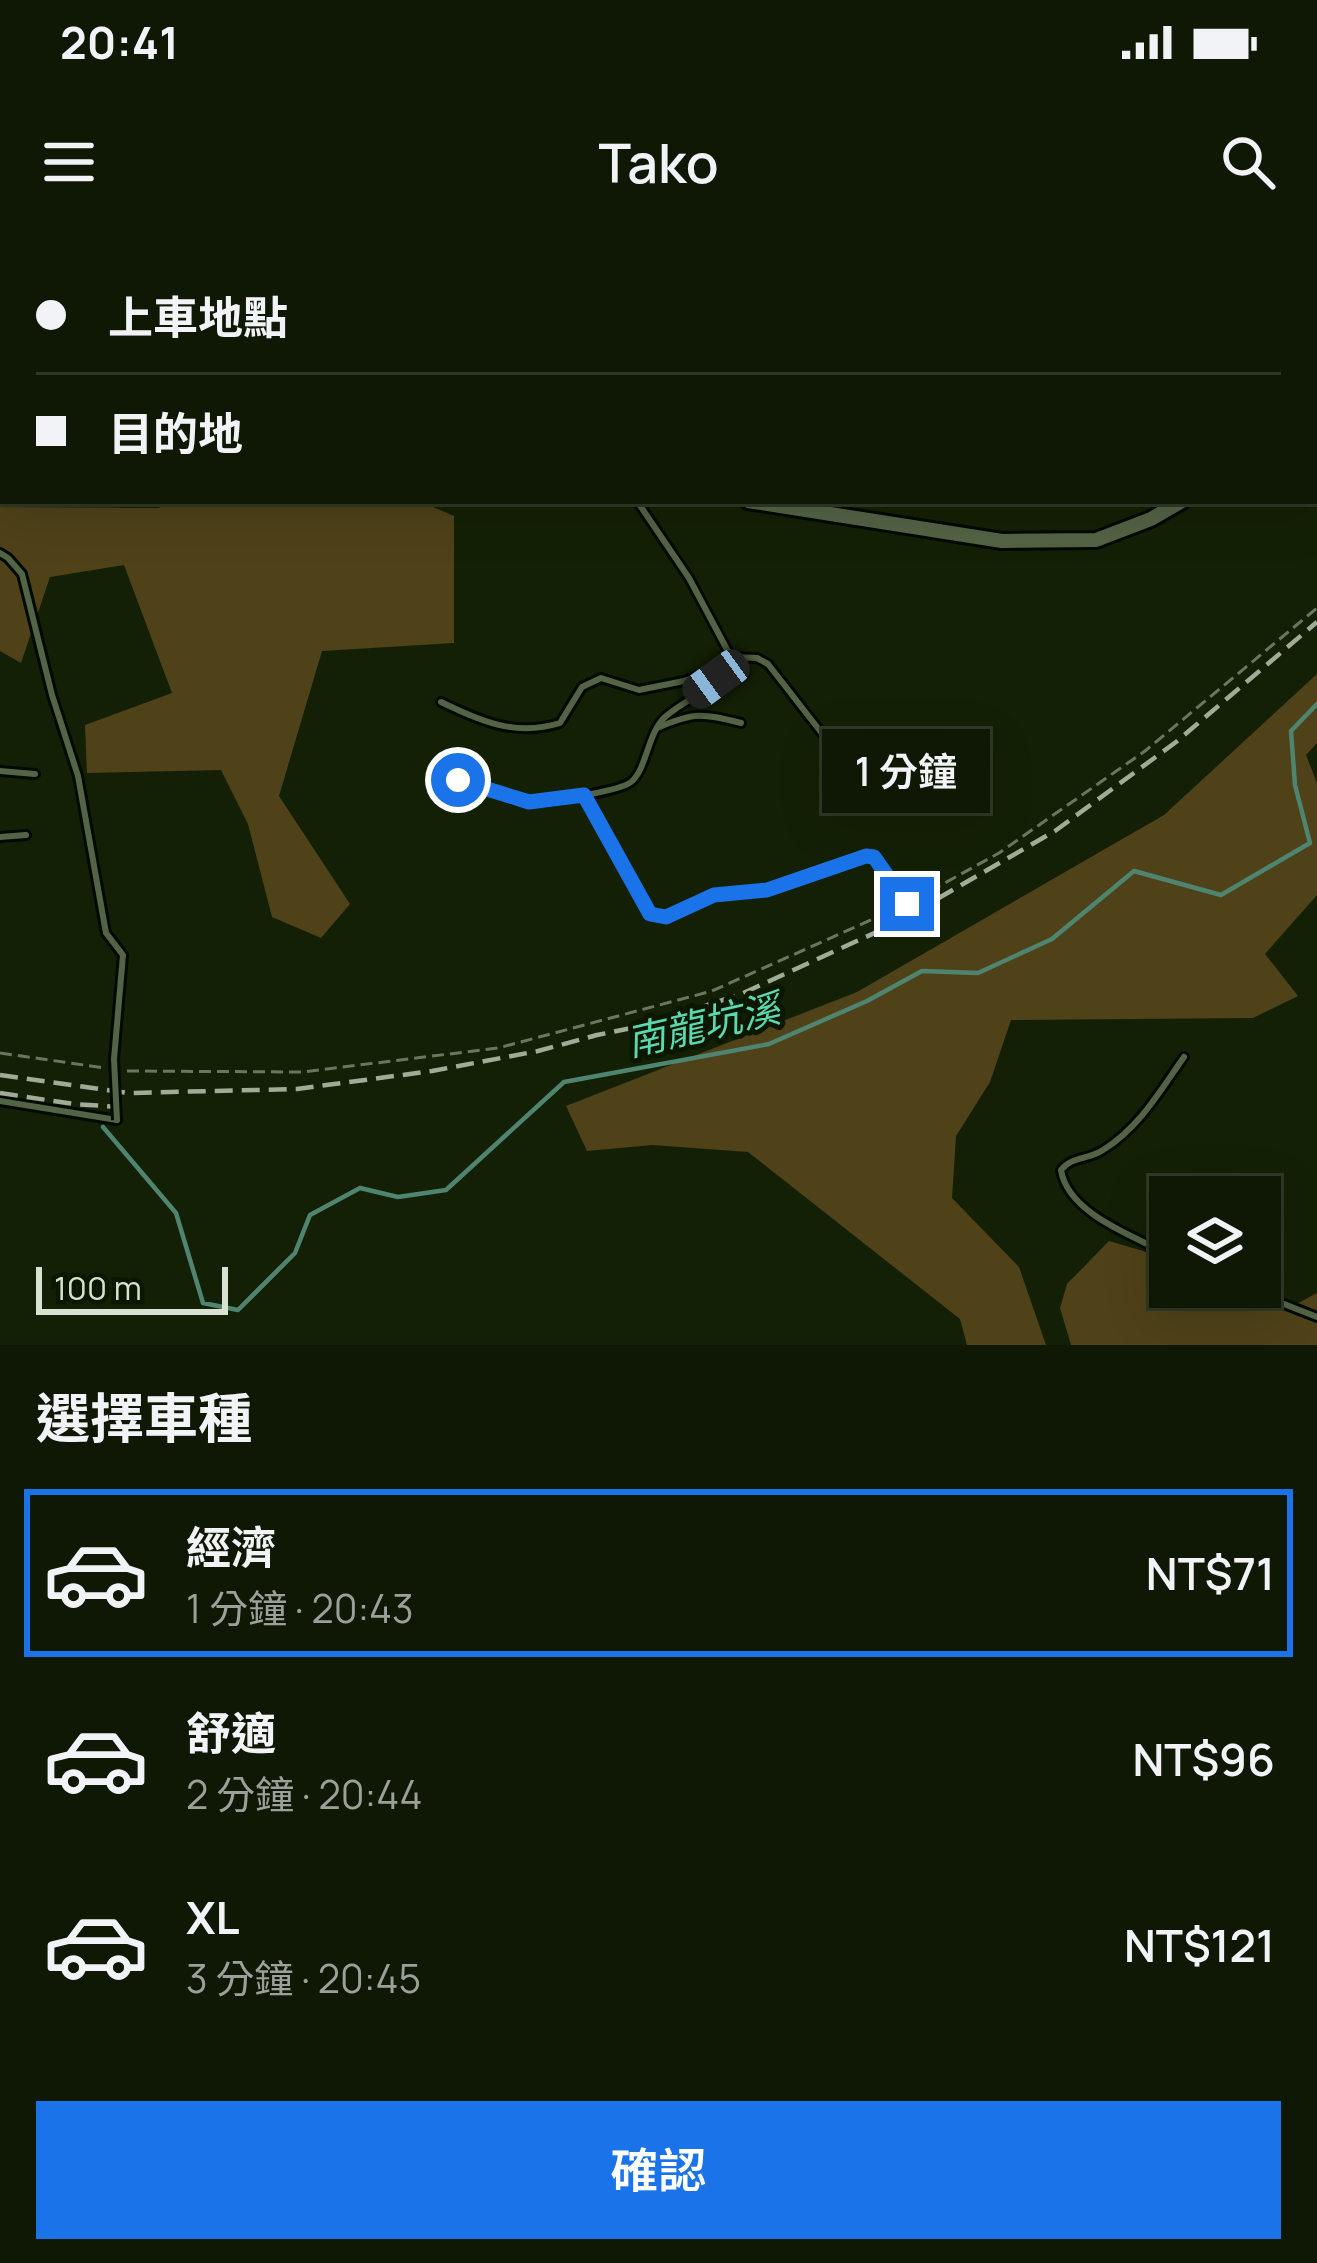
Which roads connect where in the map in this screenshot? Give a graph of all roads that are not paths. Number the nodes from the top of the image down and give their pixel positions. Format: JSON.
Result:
{"nodes":[{"id":1,"x":639,"y":504,"type":"edge"},
{"id":2,"x":767,"y":504,"type":"edge"},
{"id":3,"x":1176,"y":504,"type":"edge"},
{"id":4,"x":0,"y":553,"type":"edge"},
{"id":5,"x":732,"y":657,"type":"junction"},
{"id":6,"x":720,"y":664,"type":"junction"},
{"id":7,"x":441,"y":702,"type":"dead end"},
{"id":8,"x":741,"y":723,"type":"dead end"},
{"id":9,"x":654,"y":729,"type":"junction"},
{"id":10,"x":824,"y":736,"type":"dead end"},
{"id":11,"x":0,"y":771,"type":"edge"},
{"id":12,"x":35,"y":774,"type":"dead end"},
{"id":13,"x":458,"y":780,"type":"dead end"},
{"id":14,"x":584,"y":795,"type":"junction"},
{"id":15,"x":26,"y":835,"type":"dead end"},
{"id":16,"x":0,"y":837,"type":"edge"},
{"id":17,"x":907,"y":904,"type":"road end"},
{"id":18,"x":1184,"y":1057,"type":"dead end"},
{"id":19,"x":0,"y":1101,"type":"edge"},
{"id":20,"x":1149,"y":1245,"type":"edge"},
{"id":21,"x":1281,"y":1303,"type":"edge"},
{"id":22,"x":1317,"y":1317,"type":"edge"}],
"edges":[{"from":1,"to":5,"type":"lane"},
{"from":2,"to":3,"type":"street"},
{"from":4,"to":19,"type":"lane","bridge":true},
{"from":5,"to":6,"type":"lane"},
{"from":5,"to":10,"type":"lane"},
{"from":6,"to":7,"type":"lane"},
{"from":6,"to":9,"type":"lane"},
{"from":8,"to":9,"type":"lane"},
{"from":9,"to":14,"type":"lane"},
{"from":11,"to":12,"type":"lane"},
{"from":13,"to":14,"type":"lane"},
{"from":14,"to":17,"type":"lane"},
{"from":15,"to":16,"type":"lane"},
{"from":18,"to":20,"type":"lane"},
{"from":21,"to":22,"type":"lane"}]}
